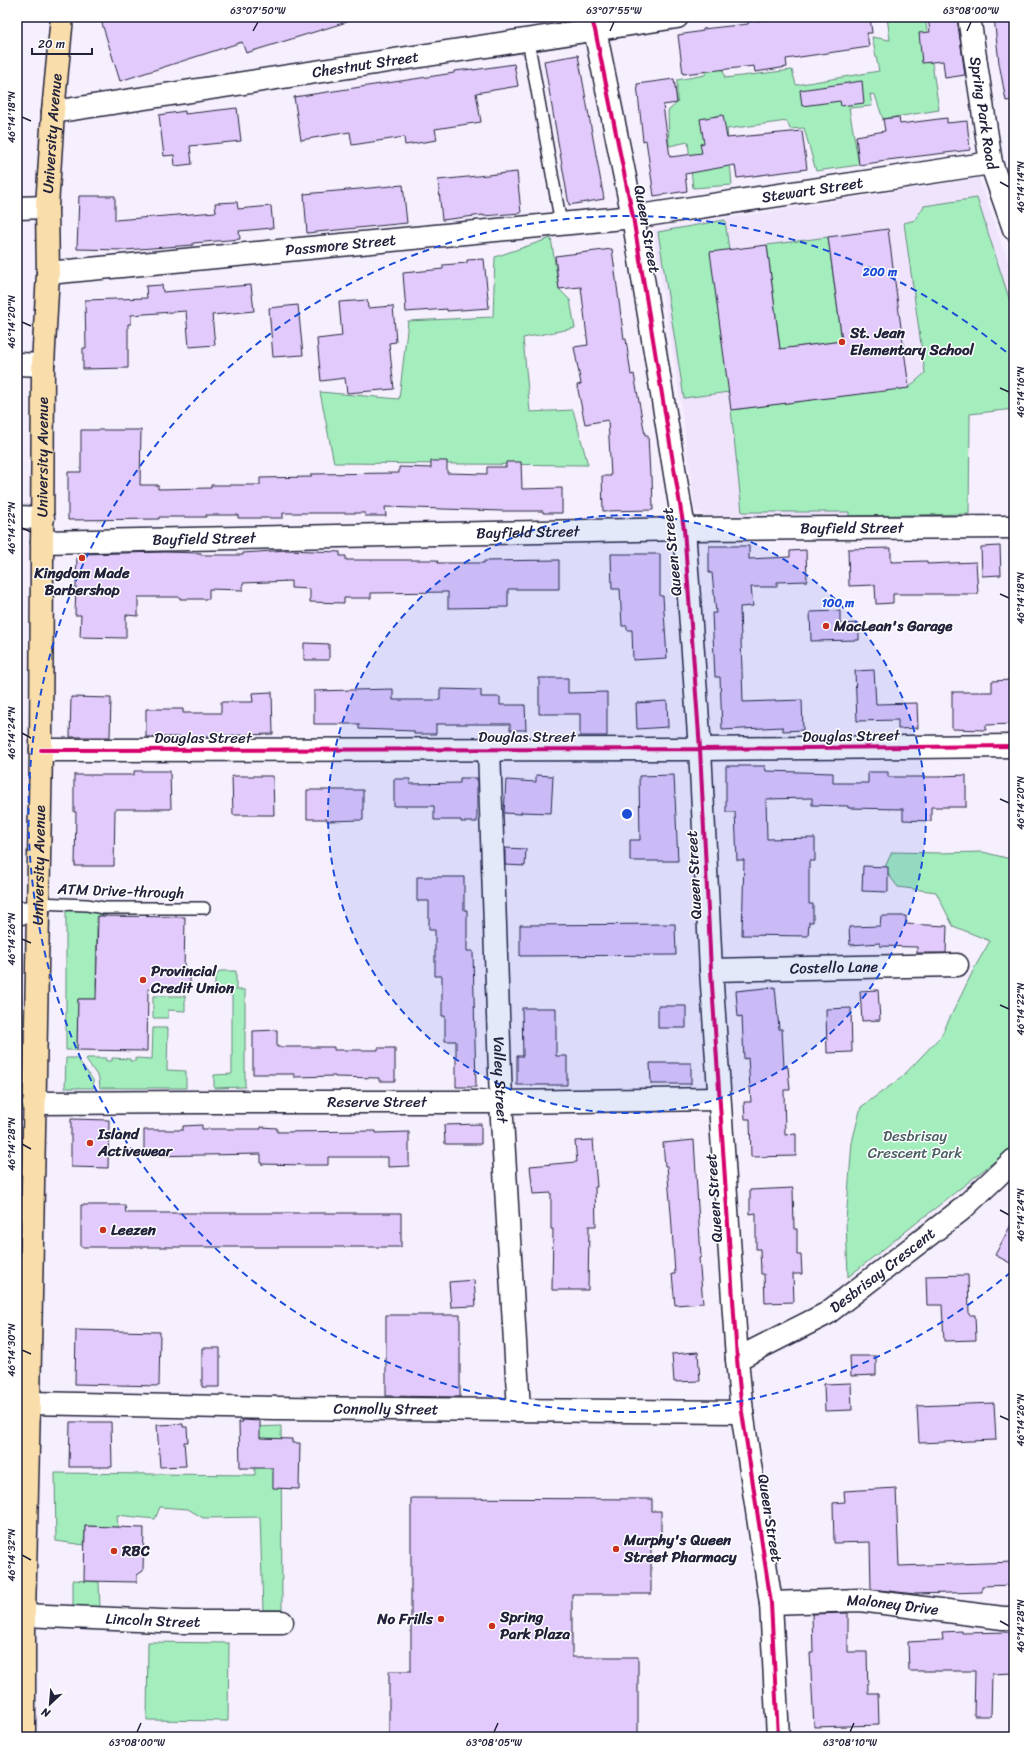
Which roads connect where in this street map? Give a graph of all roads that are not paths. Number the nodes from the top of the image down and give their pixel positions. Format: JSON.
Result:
{"nodes":[{"id":1,"x":62,"y":17,"type":"edge"},
{"id":2,"x":677,"y":17,"type":"edge"},
{"id":3,"x":969,"y":17,"type":"edge"},
{"id":4,"x":593,"y":24,"type":"edge"},
{"id":5,"x":528,"y":40,"type":"junction"},
{"id":6,"x":53,"y":112,"type":"junction"},
{"id":7,"x":992,"y":163,"type":"junction"},
{"id":8,"x":47,"y":207,"type":"junction"},
{"id":9,"x":17,"y":208,"type":"edge"},
{"id":10,"x":633,"y":216,"type":"junction"},
{"id":11,"x":561,"y":224,"type":"junction"},
{"id":12,"x":1014,"y":229,"type":"edge"},
{"id":13,"x":48,"y":273,"type":"junction"},
{"id":14,"x":17,"y":364,"type":"edge"},
{"id":15,"x":42,"y":365,"type":"junction"},
{"id":16,"x":17,"y":517,"type":"edge"},
{"id":17,"x":42,"y":518,"type":"junction"},
{"id":18,"x":1014,"y":527,"type":"edge"},
{"id":19,"x":684,"y":529,"type":"junction"},
{"id":20,"x":42,"y":542,"type":"junction"},
{"id":21,"x":1014,"y":746,"type":"edge"},
{"id":22,"x":489,"y":749,"type":"junction"},
{"id":23,"x":700,"y":749,"type":"junction"},
{"id":24,"x":41,"y":750,"type":"junction"},
{"id":25,"x":204,"y":908,"type":"dead end"},
{"id":26,"x":31,"y":910,"type":"edge"},
{"id":27,"x":957,"y":965,"type":"dead end"},
{"id":28,"x":711,"y":970,"type":"junction"},
{"id":29,"x":719,"y":1099,"type":"junction"},
{"id":30,"x":501,"y":1102,"type":"junction"},
{"id":31,"x":34,"y":1103,"type":"junction"},
{"id":32,"x":1014,"y":1160,"type":"edge"},
{"id":33,"x":737,"y":1359,"type":"junction"},
{"id":34,"x":30,"y":1403,"type":"junction"},
{"id":35,"x":519,"y":1410,"type":"junction"},
{"id":36,"x":742,"y":1412,"type":"junction"},
{"id":37,"x":771,"y":1603,"type":"junction"},
{"id":38,"x":24,"y":1615,"type":"junction"},
{"id":39,"x":1014,"y":1618,"type":"edge"},
{"id":40,"x":282,"y":1622,"type":"dead end"},
{"id":41,"x":21,"y":1667,"type":"edge"},
{"id":42,"x":24,"y":1737,"type":"edge"},
{"id":43,"x":778,"y":1737,"type":"edge"}],
"edges":[{"from":1,"to":6,"type":"main road","name":"University Avenue"},
{"from":2,"to":4,"type":"street","name":"Chestnut Street"},
{"from":3,"to":7,"type":"street","name":"Spring Park Road"},
{"from":4,"to":5,"type":"street","name":"Chestnut Street"},
{"from":4,"to":10,"type":"street","name":"Queen Street"},
{"from":5,"to":6,"type":"street","name":"Chestnut Street"},
{"from":5,"to":11,"type":"lane"},
{"from":6,"to":8,"type":"main road","name":"University Avenue"},
{"from":7,"to":10,"type":"street","name":"Stewart Street"},
{"from":7,"to":12,"type":"street","name":"Spring Park Road"},
{"from":8,"to":9,"type":"street"},
{"from":8,"to":13,"type":"main road","name":"University Avenue"},
{"from":10,"to":11,"type":"street","name":"Passmore Street"},
{"from":10,"to":19,"type":"street","name":"Queen Street"},
{"from":11,"to":13,"type":"street","name":"Passmore Street"},
{"from":13,"to":15,"type":"main road","name":"University Avenue"},
{"from":14,"to":15,"type":"street"},
{"from":15,"to":17,"type":"main road","name":"University Avenue"},
{"from":16,"to":17,"type":"street"},
{"from":17,"to":20,"type":"main road","name":"University Avenue"},
{"from":18,"to":19,"type":"street","name":"Bayfield Street"},
{"from":19,"to":20,"type":"street","name":"Bayfield Street"},
{"from":19,"to":23,"type":"street","name":"Queen Street"},
{"from":20,"to":24,"type":"main road","name":"University Avenue"},
{"from":21,"to":23,"type":"street","name":"Douglas Street"},
{"from":22,"to":23,"type":"street","name":"Douglas Street"},
{"from":22,"to":24,"type":"street","name":"Douglas Street"},
{"from":22,"to":30,"type":"street","name":"Valley Street"},
{"from":23,"to":28,"type":"street","name":"Queen Street"},
{"from":24,"to":26,"type":"main road","name":"University Avenue"},
{"from":25,"to":26,"type":"lane","name":"ATM Drive-through"},
{"from":26,"to":31,"type":"main road","name":"University Avenue"},
{"from":27,"to":28,"type":"street","name":"Costello Lane"},
{"from":28,"to":29,"type":"street","name":"Queen Street"},
{"from":29,"to":30,"type":"street","name":"Reserve Street"},
{"from":29,"to":33,"type":"street","name":"Queen Street"},
{"from":30,"to":31,"type":"street","name":"Reserve Street"},
{"from":30,"to":35,"type":"street","name":"Valley Street"},
{"from":31,"to":34,"type":"main road","name":"University Avenue"},
{"from":32,"to":33,"type":"street","name":"Desbrisay Crescent"},
{"from":33,"to":36,"type":"street","name":"Queen Street"},
{"from":34,"to":35,"type":"street","name":"Connolly Street"},
{"from":34,"to":38,"type":"main road","name":"University Avenue"},
{"from":35,"to":36,"type":"street","name":"Connolly Street"},
{"from":36,"to":37,"type":"street","name":"Queen Street"},
{"from":37,"to":39,"type":"street","name":"Maloney Drive"},
{"from":37,"to":43,"type":"street","name":"Queen Street"},
{"from":38,"to":40,"type":"street","name":"Lincoln Street"},
{"from":38,"to":41,"type":"main road","name":"University Avenue"},
{"from":41,"to":42,"type":"main road","name":"University Avenue"}]}
